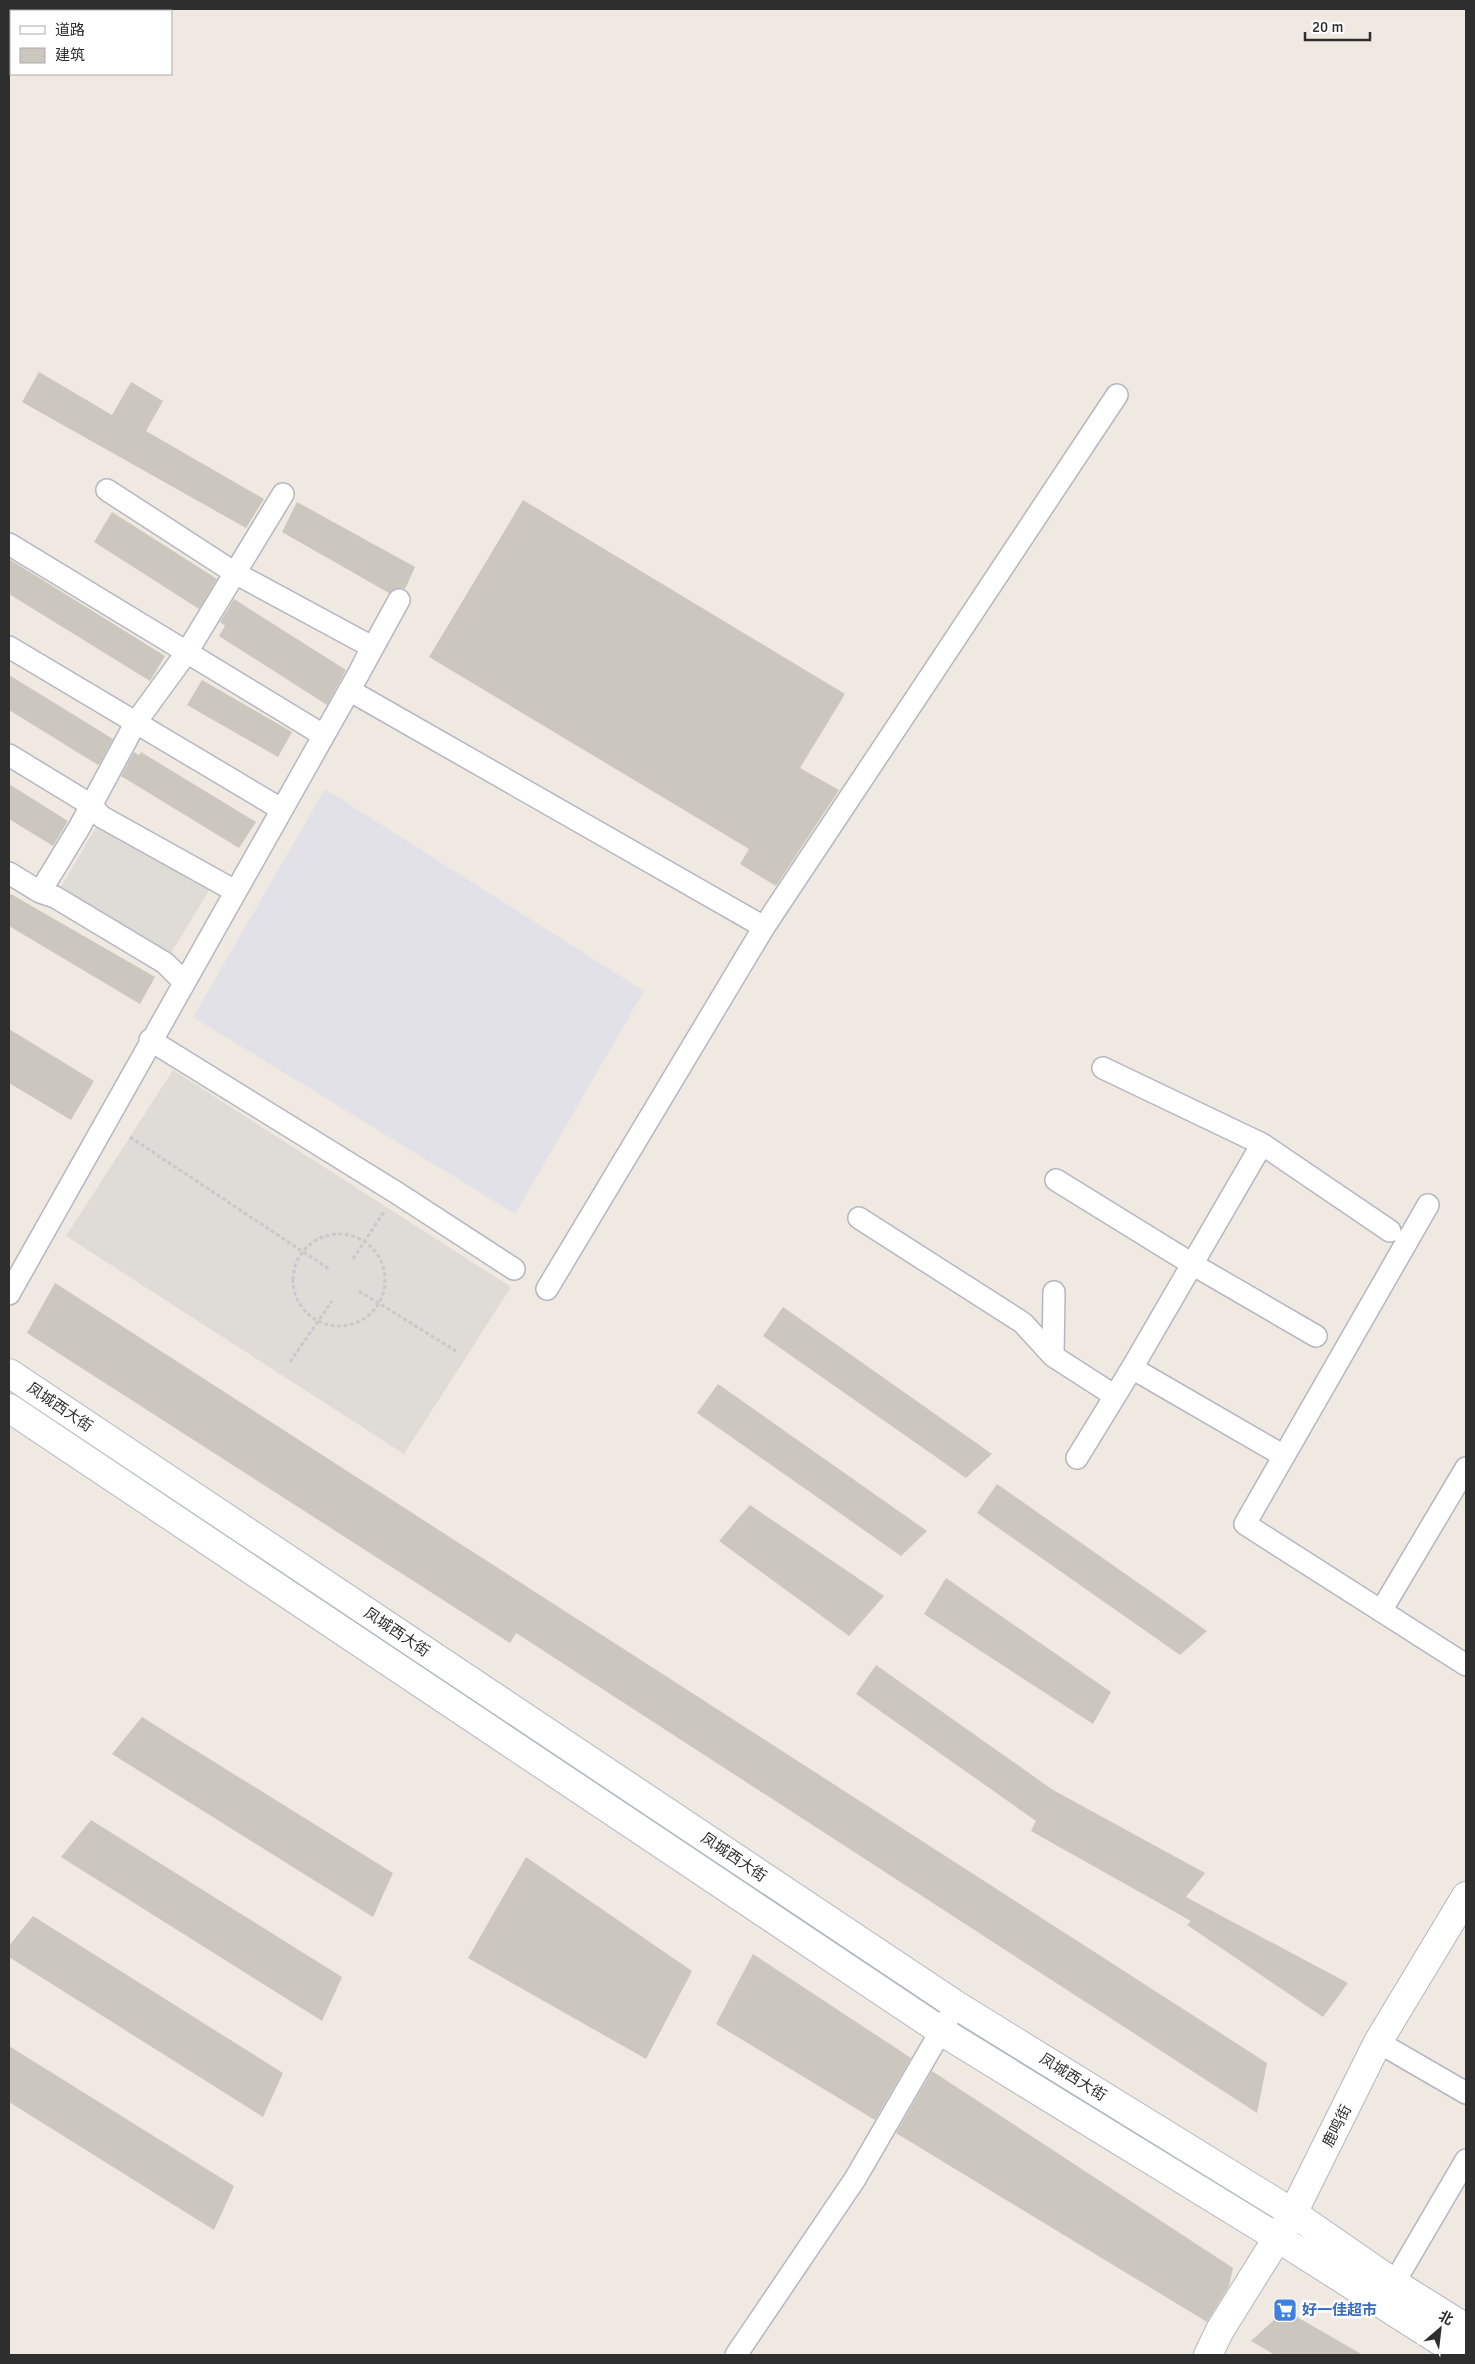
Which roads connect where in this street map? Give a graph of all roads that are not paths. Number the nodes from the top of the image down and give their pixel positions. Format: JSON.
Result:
{"nodes":[{"id":1,"x":1117,"y":395,"type":"dead end"},
{"id":2,"x":107,"y":490,"type":"dead end"},
{"id":3,"x":283,"y":494,"type":"dead end"},
{"id":4,"x":9,"y":544,"type":"edge"},
{"id":5,"x":236,"y":572,"type":"junction"},
{"id":6,"x":400,"y":600,"type":"dead end"},
{"id":7,"x":9,"y":647,"type":"edge"},
{"id":8,"x":187,"y":652,"type":"junction"},
{"id":9,"x":354,"y":682,"type":"junction"},
{"id":10,"x":136,"y":722,"type":"junction"},
{"id":11,"x":324,"y":734,"type":"junction"},
{"id":12,"x":9,"y":755,"type":"edge"},
{"id":13,"x":92,"y":805,"type":"junction"},
{"id":14,"x":282,"y":808,"type":"junction"},
{"id":15,"x":9,"y":873,"type":"edge"},
{"id":16,"x":235,"y":891,"type":"junction"},
{"id":17,"x":40,"y":892,"type":"junction"},
{"id":18,"x":764,"y":927,"type":"junction"},
{"id":19,"x":184,"y":982,"type":"junction"},
{"id":20,"x":150,"y":1040,"type":"junction"},
{"id":21,"x":1103,"y":1068,"type":"dead end"},
{"id":22,"x":1262,"y":1144,"type":"junction"},
{"id":23,"x":1056,"y":1180,"type":"dead end"},
{"id":24,"x":1428,"y":1205,"type":"dead end"},
{"id":25,"x":859,"y":1218,"type":"dead end"},
{"id":26,"x":1390,"y":1231,"type":"dead end"},
{"id":27,"x":1192,"y":1264,"type":"junction"},
{"id":28,"x":514,"y":1269,"type":"dead end"},
{"id":29,"x":546,"y":1289,"type":"dead end"},
{"id":30,"x":1054,"y":1292,"type":"dead end"},
{"id":31,"x":9,"y":1294,"type":"edge"},
{"id":32,"x":1316,"y":1336,"type":"dead end"},
{"id":33,"x":1053,"y":1356,"type":"junction"},
{"id":34,"x":1132,"y":1368,"type":"junction"},
{"id":35,"x":9,"y":1373,"type":"edge"},
{"id":36,"x":1115,"y":1396,"type":"junction"},
{"id":37,"x":9,"y":1408,"type":"edge"},
{"id":38,"x":1284,"y":1456,"type":"junction"},
{"id":39,"x":1077,"y":1458,"type":"dead end"},
{"id":40,"x":1466,"y":1468,"type":"edge"},
{"id":41,"x":1381,"y":1611,"type":"junction"},
{"id":42,"x":1466,"y":1664,"type":"edge"},
{"id":43,"x":1466,"y":1896,"type":"edge"},
{"id":44,"x":956,"y":2005,"type":"junction"},
{"id":45,"x":941,"y":2031,"type":"junction"},
{"id":46,"x":1378,"y":2042,"type":"junction"},
{"id":47,"x":1466,"y":2093,"type":"edge"},
{"id":48,"x":1466,"y":2160,"type":"edge"},
{"id":49,"x":1293,"y":2213,"type":"junction"},
{"id":50,"x":1278,"y":2238,"type":"junction"},
{"id":51,"x":1394,"y":2282,"type":"junction"},
{"id":52,"x":1466,"y":2328,"type":"edge"},
{"id":53,"x":736,"y":2355,"type":"edge"},
{"id":54,"x":1208,"y":2355,"type":"edge"},
{"id":55,"x":1462,"y":2355,"type":"edge"}],
"edges":[{"from":1,"to":18,"type":"street"},
{"from":2,"to":5,"type":"street"},
{"from":3,"to":5,"type":"street"},
{"from":4,"to":8,"type":"street"},
{"from":5,"to":8,"type":"street"},
{"from":5,"to":9,"type":"street"},
{"from":6,"to":9,"type":"street"},
{"from":7,"to":10,"type":"street"},
{"from":8,"to":10,"type":"street"},
{"from":8,"to":11,"type":"street"},
{"from":9,"to":11,"type":"street"},
{"from":9,"to":18,"type":"street"},
{"from":10,"to":13,"type":"street"},
{"from":10,"to":14,"type":"street"},
{"from":11,"to":14,"type":"street"},
{"from":12,"to":13,"type":"street"},
{"from":13,"to":16,"type":"street"},
{"from":13,"to":17,"type":"street"},
{"from":14,"to":16,"type":"street"},
{"from":15,"to":17,"type":"street"},
{"from":16,"to":19,"type":"street"},
{"from":17,"to":19,"type":"street"},
{"from":18,"to":29,"type":"street"},
{"from":19,"to":20,"type":"street"},
{"from":20,"to":28,"type":"street"},
{"from":20,"to":31,"type":"street"},
{"from":21,"to":22,"type":"street"},
{"from":22,"to":26,"type":"street"},
{"from":22,"to":27,"type":"street"},
{"from":23,"to":27,"type":"street"},
{"from":24,"to":38,"type":"street"},
{"from":25,"to":33,"type":"street"},
{"from":27,"to":32,"type":"street"},
{"from":27,"to":34,"type":"street"},
{"from":30,"to":33,"type":"street"},
{"from":33,"to":36,"type":"street"},
{"from":34,"to":36,"type":"street"},
{"from":34,"to":38,"type":"street"},
{"from":35,"to":44,"type":"main road","name":"凤城西大街"},
{"from":36,"to":39,"type":"street"},
{"from":37,"to":45,"type":"main road","name":"凤城西大街"},
{"from":38,"to":41,"type":"street"},
{"from":40,"to":41,"type":"street"},
{"from":41,"to":42,"type":"street"},
{"from":43,"to":46,"type":"main road","name":"鹿鸣街"},
{"from":44,"to":45,"type":"street"},
{"from":44,"to":49,"type":"main road","name":"凤城西大街"},
{"from":45,"to":50,"type":"main road","name":"凤城西大街"},
{"from":45,"to":53,"type":"street"},
{"from":46,"to":47,"type":"street"},
{"from":46,"to":49,"type":"main road","name":"鹿鸣街"},
{"from":48,"to":51,"type":"street"},
{"from":49,"to":50,"type":"main road","name":"鹿鸣街"},
{"from":49,"to":51,"type":"main road","name":"凤城西大街"},
{"from":50,"to":54,"type":"main road","name":"鹿鸣街"},
{"from":50,"to":55,"type":"main road","name":"凤城西大街"},
{"from":51,"to":52,"type":"main road","name":"凤城西大街"}]}
